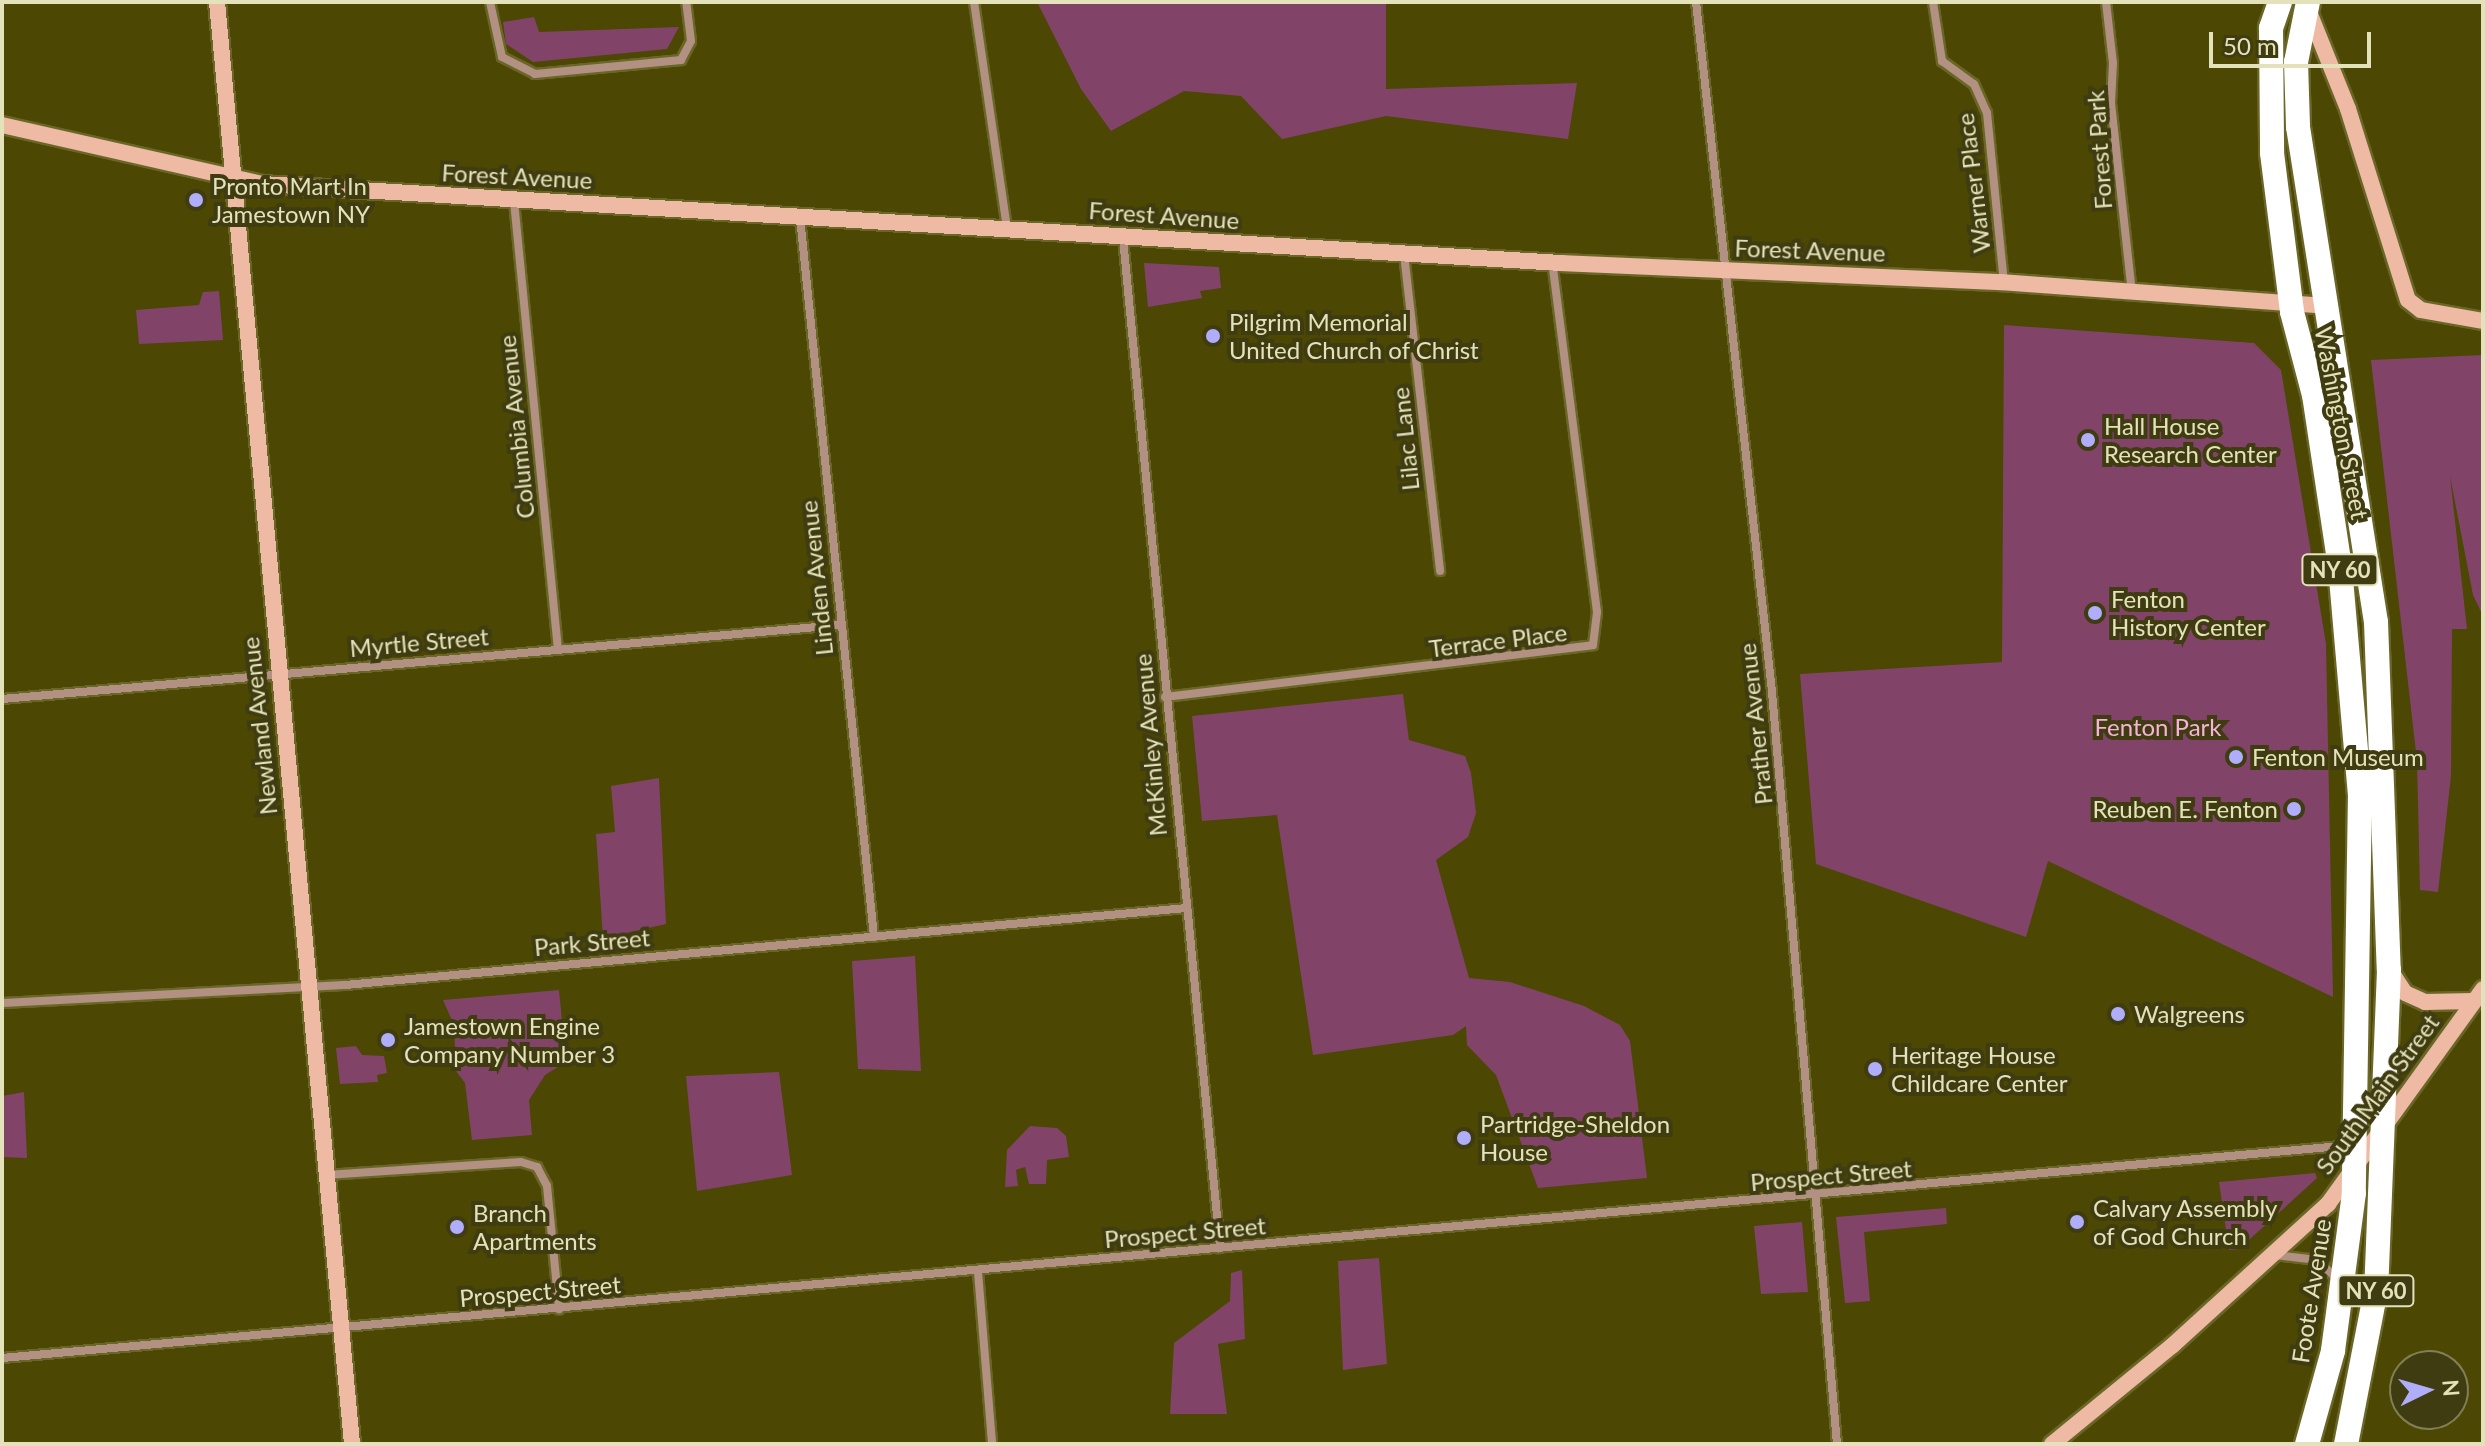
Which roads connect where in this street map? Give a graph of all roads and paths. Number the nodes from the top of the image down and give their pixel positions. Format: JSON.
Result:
{"nodes":[{"id":1,"x":217,"y":2,"type":"edge"},
{"id":2,"x":490,"y":2,"type":"edge"},
{"id":3,"x":686,"y":2,"type":"edge"},
{"id":4,"x":974,"y":2,"type":"edge"},
{"id":5,"x":1696,"y":2,"type":"edge"},
{"id":6,"x":1933,"y":2,"type":"edge"},
{"id":7,"x":2106,"y":2,"type":"edge"},
{"id":8,"x":2280,"y":2,"type":"edge"},
{"id":9,"x":2307,"y":4,"type":"edge"},
{"id":10,"x":2,"y":125,"type":"edge"},
{"id":11,"x":231,"y":178,"type":"junction"},
{"id":12,"x":514,"y":201,"type":"junction"},
{"id":13,"x":800,"y":216,"type":"junction"},
{"id":14,"x":1007,"y":228,"type":"junction"},
{"id":15,"x":1123,"y":238,"type":"junction"},
{"id":16,"x":1404,"y":254,"type":"junction"},
{"id":17,"x":1552,"y":262,"type":"junction"},
{"id":18,"x":1725,"y":271,"type":"junction"},
{"id":19,"x":2004,"y":282,"type":"junction"},
{"id":20,"x":2132,"y":294,"type":"junction"},
{"id":21,"x":2328,"y":306,"type":"junction"},
{"id":22,"x":2292,"y":307,"type":"junction"},
{"id":23,"x":2483,"y":321,"type":"edge"},
{"id":24,"x":1440,"y":571,"type":"dead end"},
{"id":25,"x":840,"y":625,"type":"junction"},
{"id":26,"x":558,"y":650,"type":"junction"},
{"id":27,"x":278,"y":675,"type":"junction"},
{"id":28,"x":1165,"y":697,"type":"junction"},
{"id":29,"x":2,"y":699,"type":"edge"},
{"id":30,"x":1186,"y":908,"type":"junction"},
{"id":31,"x":874,"y":937,"type":"junction"},
{"id":32,"x":2389,"y":970,"type":"junction"},
{"id":33,"x":309,"y":985,"type":"junction"},
{"id":34,"x":2478,"y":995,"type":"edge"},
{"id":35,"x":2,"y":1003,"type":"edge"},
{"id":36,"x":2371,"y":1142,"type":"junction"},
{"id":37,"x":326,"y":1175,"type":"junction"},
{"id":38,"x":1814,"y":1196,"type":"junction"},
{"id":39,"x":1220,"y":1248,"type":"junction"},
{"id":40,"x":2271,"y":1255,"type":"junction"},
{"id":41,"x":978,"y":1272,"type":"junction"},
{"id":42,"x":2344,"y":1288,"type":"junction"},
{"id":43,"x":559,"y":1309,"type":"junction"},
{"id":44,"x":340,"y":1329,"type":"junction"},
{"id":45,"x":2,"y":1358,"type":"edge"},
{"id":46,"x":352,"y":1444,"type":"edge"},
{"id":47,"x":992,"y":1444,"type":"edge"},
{"id":48,"x":1837,"y":1444,"type":"edge"},
{"id":49,"x":2052,"y":1444,"type":"edge"},
{"id":50,"x":2307,"y":1444,"type":"edge"},
{"id":51,"x":2346,"y":1444,"type":"edge"}],
"edges":[{"from":1,"to":11,"type":"street","name":"Newland Avenue"},
{"from":2,"to":3,"type":"street"},
{"from":4,"to":14,"type":"street"},
{"from":5,"to":18,"type":"street","name":"Prather Avenue"},
{"from":6,"to":19,"type":"street","name":"Warner Place"},
{"from":7,"to":20,"type":"street","name":"Forest Park"},
{"from":8,"to":22,"type":"highway","name":"Washington Street","number":"NY 60"},
{"from":9,"to":21,"type":"highway","name":"Washington Street","number":"NY 60"},
{"from":9,"to":23,"type":"street"},
{"from":10,"to":11,"type":"street","name":"Forest Avenue"},
{"from":11,"to":12,"type":"street","name":"Forest Avenue"},
{"from":11,"to":27,"type":"street","name":"Newland Avenue"},
{"from":12,"to":13,"type":"street","name":"Forest Avenue"},
{"from":12,"to":26,"type":"street","name":"Columbia Avenue"},
{"from":13,"to":14,"type":"street","name":"Forest Avenue"},
{"from":13,"to":25,"type":"street","name":"Linden Avenue"},
{"from":14,"to":15,"type":"street","name":"Forest Avenue"},
{"from":15,"to":16,"type":"street","name":"Forest Avenue"},
{"from":15,"to":28,"type":"street","name":"McKinley Avenue"},
{"from":16,"to":17,"type":"street","name":"Forest Avenue"},
{"from":16,"to":24,"type":"street","name":"Lilac Lane"},
{"from":17,"to":18,"type":"street","name":"Forest Avenue"},
{"from":17,"to":28,"type":"street","name":"Terrace Place"},
{"from":18,"to":19,"type":"street","name":"Forest Avenue"},
{"from":18,"to":38,"type":"street","name":"Prather Avenue"},
{"from":19,"to":20,"type":"street","name":"Forest Avenue"},
{"from":20,"to":22,"type":"street","name":"Forest Avenue"},
{"from":21,"to":22,"type":"street","name":"Forest Avenue"},
{"from":21,"to":32,"type":"highway","name":"Washington Street","number":"NY 60"},
{"from":22,"to":36,"type":"highway","name":"Washington Street","number":"NY 60"},
{"from":25,"to":26,"type":"street","name":"Myrtle Street"},
{"from":25,"to":31,"type":"street","name":"Linden Avenue"},
{"from":26,"to":27,"type":"street","name":"Myrtle Street"},
{"from":27,"to":29,"type":"street","name":"Myrtle Street"},
{"from":27,"to":33,"type":"street","name":"Newland Avenue"},
{"from":28,"to":30,"type":"street","name":"McKinley Avenue"},
{"from":30,"to":31,"type":"street","name":"Park Street"},
{"from":30,"to":39,"type":"street","name":"McKinley Avenue"},
{"from":31,"to":33,"type":"street","name":"Park Street"},
{"from":32,"to":34,"type":"street"},
{"from":32,"to":36,"type":"highway","name":"Washington Street","number":"NY 60"},
{"from":33,"to":35,"type":"street","name":"Park Street"},
{"from":33,"to":37,"type":"street","name":"Newland Avenue"},
{"from":34,"to":36,"type":"street","name":"South Main Street"},
{"from":36,"to":38,"type":"street","name":"Prospect Street"},
{"from":36,"to":40,"type":"street","name":"South Main Street"},
{"from":36,"to":42,"type":"highway","name":"Foote Avenue","number":"NY 60"},
{"from":36,"to":51,"type":"highway","number":"NY 60"},
{"from":37,"to":43,"type":"street"},
{"from":37,"to":44,"type":"street","name":"Newland Avenue"},
{"from":38,"to":39,"type":"street","name":"Prospect Street"},
{"from":38,"to":48,"type":"street","name":"Prather Avenue"},
{"from":39,"to":41,"type":"street","name":"Prospect Street"},
{"from":40,"to":42,"type":"street"},
{"from":40,"to":49,"type":"street","name":"South Main Street"},
{"from":41,"to":43,"type":"street","name":"Prospect Street"},
{"from":41,"to":47,"type":"street"},
{"from":42,"to":50,"type":"highway","name":"Foote Avenue","number":"NY 60"},
{"from":43,"to":44,"type":"street","name":"Prospect Street"},
{"from":44,"to":45,"type":"street","name":"Prospect Street"},
{"from":44,"to":46,"type":"street","name":"Newland Avenue"}]}
